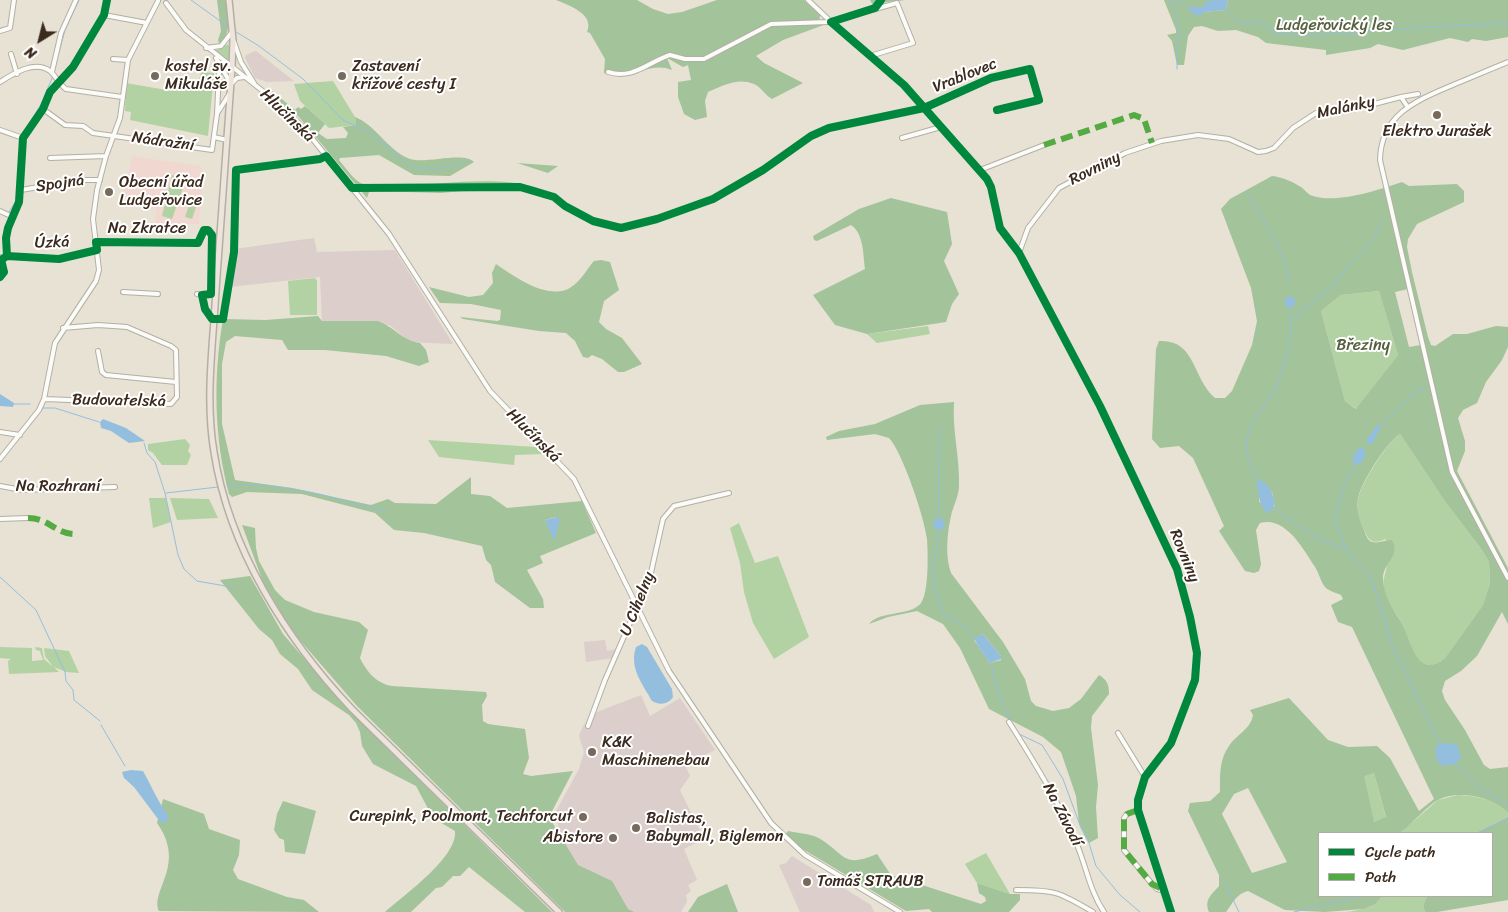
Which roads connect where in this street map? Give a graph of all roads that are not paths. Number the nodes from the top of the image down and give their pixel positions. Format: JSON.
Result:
{"nodes":[{"id":1,"x":14,"y":0,"type":"edge"},
{"id":2,"x":76,"y":0,"type":"edge"},
{"id":3,"x":107,"y":0,"type":"edge"},
{"id":4,"x":229,"y":0,"type":"edge"},
{"id":5,"x":808,"y":0,"type":"edge"},
{"id":6,"x":158,"y":1,"type":"edge"},
{"id":7,"x":167,"y":2,"type":"edge"},
{"id":8,"x":104,"y":15,"type":"junction"},
{"id":9,"x":831,"y":22,"type":"junction"},
{"id":10,"x":146,"y":23,"type":"junction"},
{"id":11,"x":0,"y":31,"type":"edge"},
{"id":12,"x":232,"y":32,"type":"junction"},
{"id":13,"x":233,"y":40,"type":"junction"},
{"id":14,"x":206,"y":48,"type":"junction"},
{"id":15,"x":11,"y":54,"type":"dead end"},
{"id":16,"x":870,"y":56,"type":"junction"},
{"id":17,"x":113,"y":59,"type":"dead end"},
{"id":18,"x":128,"y":60,"type":"junction"},
{"id":19,"x":1508,"y":62,"type":"edge"},
{"id":20,"x":232,"y":68,"type":"junction"},
{"id":21,"x":52,"y":72,"type":"junction"},
{"id":22,"x":219,"y":72,"type":"dead end"},
{"id":23,"x":608,"y":72,"type":"dead end"},
{"id":24,"x":17,"y":74,"type":"junction"},
{"id":25,"x":244,"y":77,"type":"junction"},
{"id":26,"x":0,"y":82,"type":"edge"},
{"id":27,"x":58,"y":82,"type":"junction"},
{"id":28,"x":231,"y":84,"type":"junction"},
{"id":29,"x":257,"y":86,"type":"junction"},
{"id":30,"x":230,"y":93,"type":"junction"},
{"id":31,"x":1418,"y":94,"type":"dead end"},
{"id":32,"x":122,"y":97,"type":"junction"},
{"id":33,"x":1401,"y":97,"type":"junction"},
{"id":34,"x":1408,"y":106,"type":"junction"},
{"id":35,"x":924,"y":108,"type":"junction"},
{"id":36,"x":43,"y":109,"type":"junction"},
{"id":37,"x":997,"y":110,"type":"dead end"},
{"id":38,"x":217,"y":114,"type":"junction"},
{"id":39,"x":941,"y":127,"type":"junction"},
{"id":40,"x":0,"y":130,"type":"edge"},
{"id":41,"x":115,"y":135,"type":"junction"},
{"id":42,"x":1206,"y":135,"type":"joint"},
{"id":43,"x":812,"y":136,"type":"dead end"},
{"id":44,"x":214,"y":137,"type":"junction"},
{"id":45,"x":24,"y":138,"type":"junction"},
{"id":46,"x":902,"y":138,"type":"dead end"},
{"id":47,"x":227,"y":140,"type":"junction"},
{"id":48,"x":1044,"y":145,"type":"dead end"},
{"id":49,"x":106,"y":156,"type":"junction"},
{"id":50,"x":50,"y":158,"type":"dead end"},
{"id":51,"x":980,"y":170,"type":"junction"},
{"id":52,"x":100,"y":180,"type":"junction"},
{"id":53,"x":20,"y":190,"type":"junction"},
{"id":54,"x":236,"y":190,"type":"dead end"},
{"id":55,"x":0,"y":211,"type":"edge"},
{"id":56,"x":13,"y":217,"type":"junction"},
{"id":57,"x":96,"y":242,"type":"junction"},
{"id":58,"x":198,"y":243,"type":"dead end"},
{"id":59,"x":96,"y":250,"type":"junction"},
{"id":60,"x":1019,"y":253,"type":"junction"},
{"id":61,"x":7,"y":256,"type":"junction"},
{"id":62,"x":0,"y":277,"type":"edge"},
{"id":63,"x":124,"y":292,"type":"dead end"},
{"id":64,"x":158,"y":294,"type":"dead end"},
{"id":65,"x":199,"y":294,"type":"dead end"},
{"id":66,"x":214,"y":319,"type":"junction"},
{"id":67,"x":63,"y":328,"type":"junction"},
{"id":68,"x":98,"y":351,"type":"dead end"},
{"id":69,"x":176,"y":382,"type":"junction"},
{"id":70,"x":44,"y":399,"type":"junction"},
{"id":71,"x":0,"y":432,"type":"edge"},
{"id":72,"x":20,"y":435,"type":"junction"},
{"id":73,"x":0,"y":459,"type":"edge"},
{"id":74,"x":0,"y":486,"type":"edge"},
{"id":75,"x":115,"y":487,"type":"dead end"},
{"id":76,"x":729,"y":493,"type":"dead end"},
{"id":77,"x":28,"y":518,"type":"dead end"},
{"id":78,"x":0,"y":519,"type":"edge"},
{"id":79,"x":1508,"y":578,"type":"edge"},
{"id":80,"x":636,"y":604,"type":"junction"},
{"id":81,"x":1009,"y":722,"type":"dead end"},
{"id":82,"x":588,"y":726,"type":"dead end"},
{"id":83,"x":1118,"y":733,"type":"dead end"},
{"id":84,"x":1145,"y":778,"type":"junction"},
{"id":85,"x":1138,"y":810,"type":"junction"},
{"id":86,"x":1016,"y":890,"type":"dead end"},
{"id":87,"x":1165,"y":891,"type":"junction"},
{"id":88,"x":559,"y":912,"type":"edge"},
{"id":89,"x":900,"y":912,"type":"edge"},
{"id":90,"x":1093,"y":912,"type":"edge"},
{"id":91,"x":1104,"y":912,"type":"edge"},
{"id":92,"x":1172,"y":912,"type":"edge"}],
"edges":[{"from":1,"to":11,"type":"street"},
{"from":2,"to":21,"type":"street"},
{"from":3,"to":8,"type":"street"},
{"from":4,"to":12,"type":"main road"},
{"from":5,"to":9,"type":"street","name":"Vrablovec"},
{"from":6,"to":7,"type":"street"},
{"from":6,"to":10,"type":"street"},
{"from":7,"to":14,"type":"street","name":"Hlučínská"},
{"from":8,"to":10,"type":"street"},
{"from":8,"to":27,"type":"street"},
{"from":9,"to":16,"type":"street","name":"Vrablovec"},
{"from":9,"to":16,"type":"street"},
{"from":9,"to":23,"type":"street"},
{"from":10,"to":18,"type":"street"},
{"from":12,"to":13,"type":"main road"},
{"from":12,"to":14,"type":"street"},
{"from":13,"to":20,"type":"main road"},
{"from":13,"to":29,"type":"street"},
{"from":14,"to":20,"type":"street","name":"Hlučínská"},
{"from":14,"to":28,"type":"street","name":"Hlučínská"},
{"from":15,"to":24,"type":"street"},
{"from":16,"to":35,"type":"street","name":"Vrablovec"},
{"from":17,"to":18,"type":"street"},
{"from":18,"to":32,"type":"street"},
{"from":19,"to":34,"type":"street","name":"Malánky"},
{"from":20,"to":25,"type":"street","name":"Hlučínská"},
{"from":20,"to":28,"type":"main road"},
{"from":21,"to":24,"type":"street"},
{"from":21,"to":27,"type":"street"},
{"from":22,"to":38,"type":"street"},
{"from":24,"to":26,"type":"street"},
{"from":25,"to":28,"type":"street"},
{"from":25,"to":29,"type":"street","name":"Hlučínská"},
{"from":27,"to":32,"type":"street"},
{"from":27,"to":36,"type":"street"},
{"from":28,"to":30,"type":"main road"},
{"from":29,"to":80,"type":"street","name":"Hlučínská"},
{"from":30,"to":38,"type":"street"},
{"from":30,"to":47,"type":"main road"},
{"from":31,"to":33,"type":"street"},
{"from":32,"to":41,"type":"street"},
{"from":33,"to":34,"type":"street"},
{"from":33,"to":42,"type":"street","name":"Malánky"},
{"from":34,"to":79,"type":"street","name":"Malánky"},
{"from":35,"to":37,"type":"street","name":"Vrablovec"},
{"from":35,"to":39,"type":"street","name":"Vrablovec"},
{"from":35,"to":43,"type":"street","name":"Vrablovec"},
{"from":36,"to":41,"type":"street","name":"Nádražní"},
{"from":36,"to":45,"type":"street"},
{"from":38,"to":44,"type":"street"},
{"from":39,"to":46,"type":"street"},
{"from":39,"to":51,"type":"street","name":"Vrablovec"},
{"from":40,"to":45,"type":"street"},
{"from":41,"to":44,"type":"street","name":"Nádražní"},
{"from":41,"to":49,"type":"street"},
{"from":42,"to":60,"type":"street","name":"Rovniny"},
{"from":44,"to":47,"type":"street"},
{"from":45,"to":53,"type":"street"},
{"from":47,"to":66,"type":"main road"},
{"from":48,"to":51,"type":"street"},
{"from":49,"to":50,"type":"street"},
{"from":49,"to":52,"type":"street"},
{"from":51,"to":60,"type":"street","name":"Vrablovec"},
{"from":52,"to":53,"type":"street","name":"Spojná"},
{"from":52,"to":57,"type":"street"},
{"from":53,"to":56,"type":"street"},
{"from":54,"to":66,"type":"street"},
{"from":55,"to":56,"type":"street"},
{"from":56,"to":61,"type":"street"},
{"from":57,"to":58,"type":"street","name":"Na Zkratce"},
{"from":57,"to":59,"type":"street"},
{"from":59,"to":61,"type":"street","name":"Úzká"},
{"from":59,"to":67,"type":"street"},
{"from":60,"to":84,"type":"street","name":"Rovniny"},
{"from":61,"to":62,"type":"street"},
{"from":63,"to":64,"type":"street"},
{"from":65,"to":66,"type":"street"},
{"from":66,"to":88,"type":"main road"},
{"from":67,"to":69,"type":"street","name":"Budovatelská"},
{"from":67,"to":70,"type":"street"},
{"from":68,"to":69,"type":"street","name":"Budovatelská"},
{"from":69,"to":70,"type":"street","name":"Budovatelská"},
{"from":70,"to":72,"type":"street"},
{"from":71,"to":72,"type":"street"},
{"from":72,"to":73,"type":"street"},
{"from":74,"to":75,"type":"street","name":"Na Rozhraní"},
{"from":76,"to":80,"type":"street","name":"U Cihelny"},
{"from":77,"to":78,"type":"street"},
{"from":80,"to":82,"type":"street","name":"U Cihelny"},
{"from":80,"to":89,"type":"street","name":"Hlučínská"},
{"from":81,"to":91,"type":"street","name":"Na Závodí"},
{"from":83,"to":84,"type":"street"},
{"from":84,"to":85,"type":"street","name":"Rovniny"},
{"from":85,"to":87,"type":"street","name":"Rovniny"},
{"from":85,"to":87,"type":"street"},
{"from":86,"to":90,"type":"street"},
{"from":87,"to":92,"type":"street","name":"Rovniny"}]}
